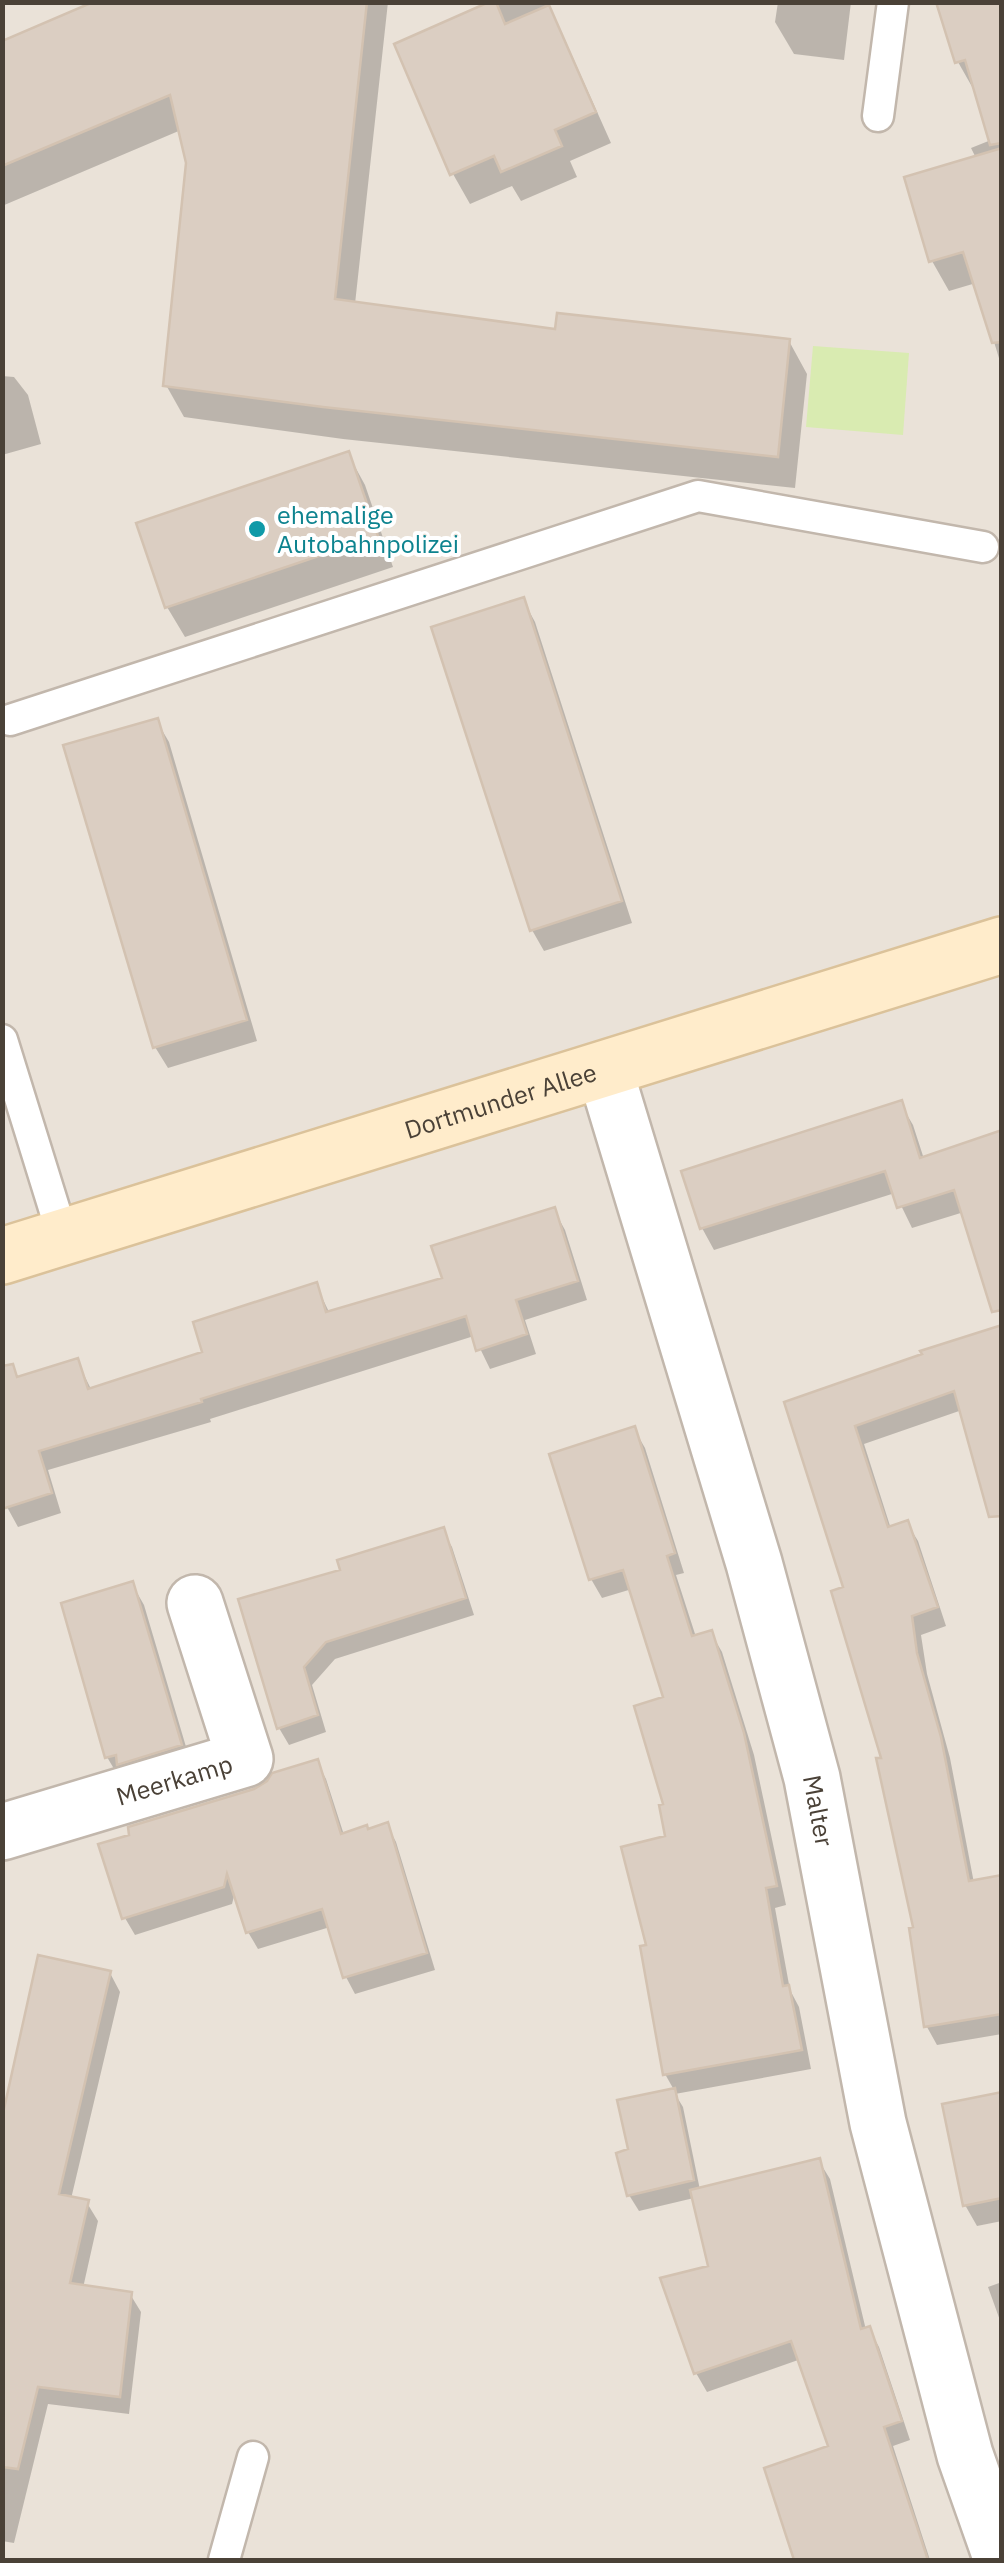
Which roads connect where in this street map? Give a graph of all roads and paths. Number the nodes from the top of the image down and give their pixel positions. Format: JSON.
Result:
{"nodes":[{"id":1,"x":892,"y":2,"type":"edge"},
{"id":2,"x":878,"y":116,"type":"dead end"},
{"id":3,"x":983,"y":546,"type":"dead end"},
{"id":4,"x":10,"y":720,"type":"dead end"},
{"id":5,"x":1002,"y":945,"type":"edge"},
{"id":6,"x":2,"y":1040,"type":"edge"},
{"id":7,"x":605,"y":1071,"type":"junction"},
{"id":8,"x":63,"y":1237,"type":"junction"},
{"id":9,"x":2,"y":1256,"type":"edge"},
{"id":10,"x":195,"y":1603,"type":"dead end"},
{"id":11,"x":2,"y":1832,"type":"edge"},
{"id":12,"x":253,"y":2457,"type":"dead end"},
{"id":13,"x":224,"y":2560,"type":"edge"},
{"id":14,"x":1002,"y":2560,"type":"edge"}],
"edges":[{"from":1,"to":2,"type":"lane"},
{"from":3,"to":4,"type":"lane"},
{"from":5,"to":7,"type":"main road","name":"Dortmunder Allee"},
{"from":6,"to":8,"type":"lane"},
{"from":7,"to":8,"type":"main road","name":"Dortmunder Allee"},
{"from":7,"to":14,"type":"street","name":"Malter"},
{"from":8,"to":9,"type":"main road","name":"Dortmunder Allee"},
{"from":10,"to":11,"type":"street","name":"Meerkamp"},
{"from":12,"to":13,"type":"lane"}]}
